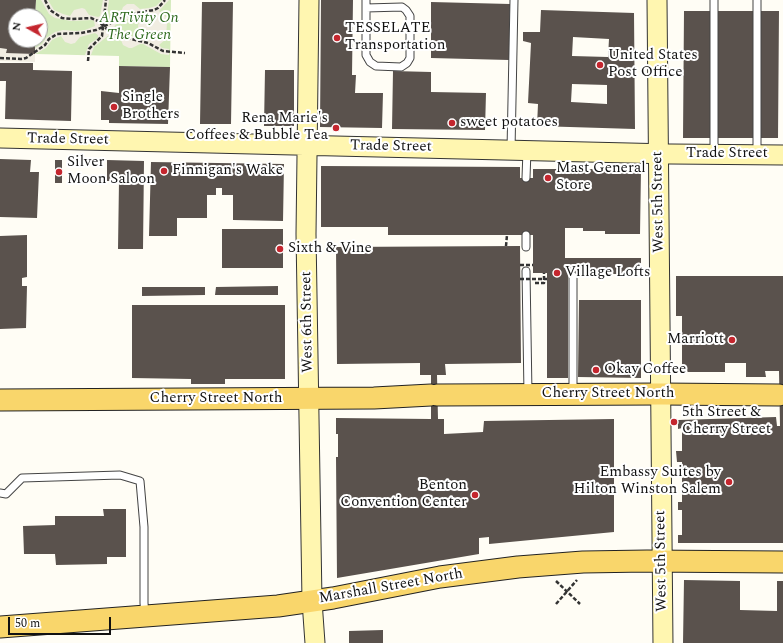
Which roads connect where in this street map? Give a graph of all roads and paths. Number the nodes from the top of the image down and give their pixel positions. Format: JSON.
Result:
{"nodes":[{"id":1,"x":45,"y":0,"type":"edge"},
{"id":2,"x":106,"y":0,"type":"edge"},
{"id":3,"x":165,"y":0,"type":"edge"},
{"id":4,"x":308,"y":0,"type":"edge"},
{"id":5,"x":366,"y":0,"type":"edge"},
{"id":6,"x":514,"y":0,"type":"edge"},
{"id":7,"x":657,"y":0,"type":"edge"},
{"id":8,"x":714,"y":0,"type":"edge"},
{"id":9,"x":757,"y":0,"type":"edge"},
{"id":10,"x":366,"y":8,"type":"junction"},
{"id":11,"x":104,"y":27,"type":"junction"},
{"id":12,"x":185,"y":53,"type":"dead end"},
{"id":13,"x":0,"y":58,"type":"edge"},
{"id":14,"x":88,"y":61,"type":"dead end"},
{"id":15,"x":0,"y":138,"type":"edge"},
{"id":16,"x":307,"y":145,"type":"junction"},
{"id":17,"x":519,"y":150,"type":"junction"},
{"id":18,"x":658,"y":153,"type":"junction"},
{"id":19,"x":714,"y":154,"type":"junction"},
{"id":20,"x":757,"y":154,"type":"junction"},
{"id":21,"x":783,"y":154,"type":"edge"},
{"id":22,"x":526,"y":178,"type":"dead end"},
{"id":23,"x":507,"y":235,"type":"dead end"},
{"id":24,"x":526,"y":241,"type":"dead end"},
{"id":25,"x":506,"y":246,"type":"dead end"},
{"id":26,"x":533,"y":264,"type":"dead end"},
{"id":27,"x":520,"y":265,"type":"dead end"},
{"id":28,"x":526,"y":270,"type":"joint"},
{"id":29,"x":544,"y":273,"type":"dead end"},
{"id":30,"x":573,"y":276,"type":"dead end"},
{"id":31,"x":520,"y":279,"type":"dead end"},
{"id":32,"x":545,"y":279,"type":"junction"},
{"id":33,"x":542,"y":283,"type":"dead end"},
{"id":34,"x":528,"y":394,"type":"junction"},
{"id":35,"x":574,"y":394,"type":"junction"},
{"id":36,"x":661,"y":394,"type":"junction"},
{"id":37,"x":779,"y":395,"type":"dead end"},
{"id":38,"x":310,"y":398,"type":"junction"},
{"id":39,"x":0,"y":400,"type":"edge"},
{"id":40,"x":0,"y":493,"type":"edge"},
{"id":41,"x":662,"y":562,"type":"junction"},
{"id":42,"x":783,"y":562,"type":"edge"},
{"id":43,"x":580,"y":576,"type":"dead end"},
{"id":44,"x":553,"y":578,"type":"dead end"},
{"id":45,"x":567,"y":592,"type":"junction"},
{"id":46,"x":312,"y":601,"type":"junction"},
{"id":47,"x":556,"y":604,"type":"dead end"},
{"id":48,"x":580,"y":604,"type":"dead end"},
{"id":49,"x":146,"y":616,"type":"junction"},
{"id":50,"x":0,"y":627,"type":"edge"},
{"id":51,"x":315,"y":643,"type":"edge"},
{"id":52,"x":663,"y":643,"type":"edge"}],
"edges":[{"from":1,"to":11,"type":"path"},
{"from":2,"to":11,"type":"path"},
{"from":3,"to":11,"type":"path"},
{"from":4,"to":16,"type":"street","name":"West 6th Street"},
{"from":5,"to":10,"type":"lane"},
{"from":6,"to":17,"type":"lane"},
{"from":7,"to":18,"type":"street","name":"West 5th Street"},
{"from":8,"to":19,"type":"lane"},
{"from":9,"to":20,"type":"lane"},
{"from":10,"to":10,"type":"lane"},
{"from":11,"to":12,"type":"path"},
{"from":11,"to":13,"type":"path"},
{"from":11,"to":14,"type":"path"},
{"from":15,"to":16,"type":"street","name":"Trade Street"},
{"from":16,"to":17,"type":"street","name":"Trade Street"},
{"from":16,"to":38,"type":"street","name":"West 6th Street"},
{"from":17,"to":18,"type":"street","name":"Trade Street"},
{"from":17,"to":22,"type":"lane"},
{"from":18,"to":19,"type":"street","name":"Trade Street"},
{"from":18,"to":36,"type":"street","name":"West 5th Street"},
{"from":19,"to":20,"type":"street","name":"Trade Street"},
{"from":20,"to":21,"type":"street","name":"Trade Street"},
{"from":23,"to":25,"type":"path"},
{"from":24,"to":28,"type":"path"},
{"from":26,"to":27,"type":"path","bridge":true},
{"from":28,"to":34,"type":"lane"},
{"from":29,"to":32,"type":"path"},
{"from":30,"to":35,"type":"lane"},
{"from":31,"to":32,"type":"path","bridge":true},
{"from":32,"to":33,"type":"path"},
{"from":34,"to":35,"type":"main road","name":"Cherry Street North"},
{"from":34,"to":38,"type":"main road","name":"Cherry Street North"},
{"from":35,"to":36,"type":"main road","name":"Cherry Street North"},
{"from":36,"to":37,"type":"main road","name":"Cherry Street North"},
{"from":36,"to":41,"type":"street","name":"West 5th Street"},
{"from":38,"to":39,"type":"main road","name":"Cherry Street North"},
{"from":38,"to":46,"type":"street","name":"West 6th Street"},
{"from":40,"to":49,"type":"lane"},
{"from":41,"to":42,"type":"main road","name":"Marshall Street North"},
{"from":41,"to":46,"type":"main road","name":"Marshall Street North"},
{"from":41,"to":52,"type":"street","name":"West 5th Street"},
{"from":43,"to":45,"type":"path"},
{"from":44,"to":45,"type":"path"},
{"from":45,"to":47,"type":"path"},
{"from":45,"to":48,"type":"path"},
{"from":46,"to":49,"type":"main road","name":"Marshall Street North"},
{"from":46,"to":51,"type":"street","name":"West 6th Street"},
{"from":49,"to":50,"type":"main road","name":"Marshall Street North"}]}
